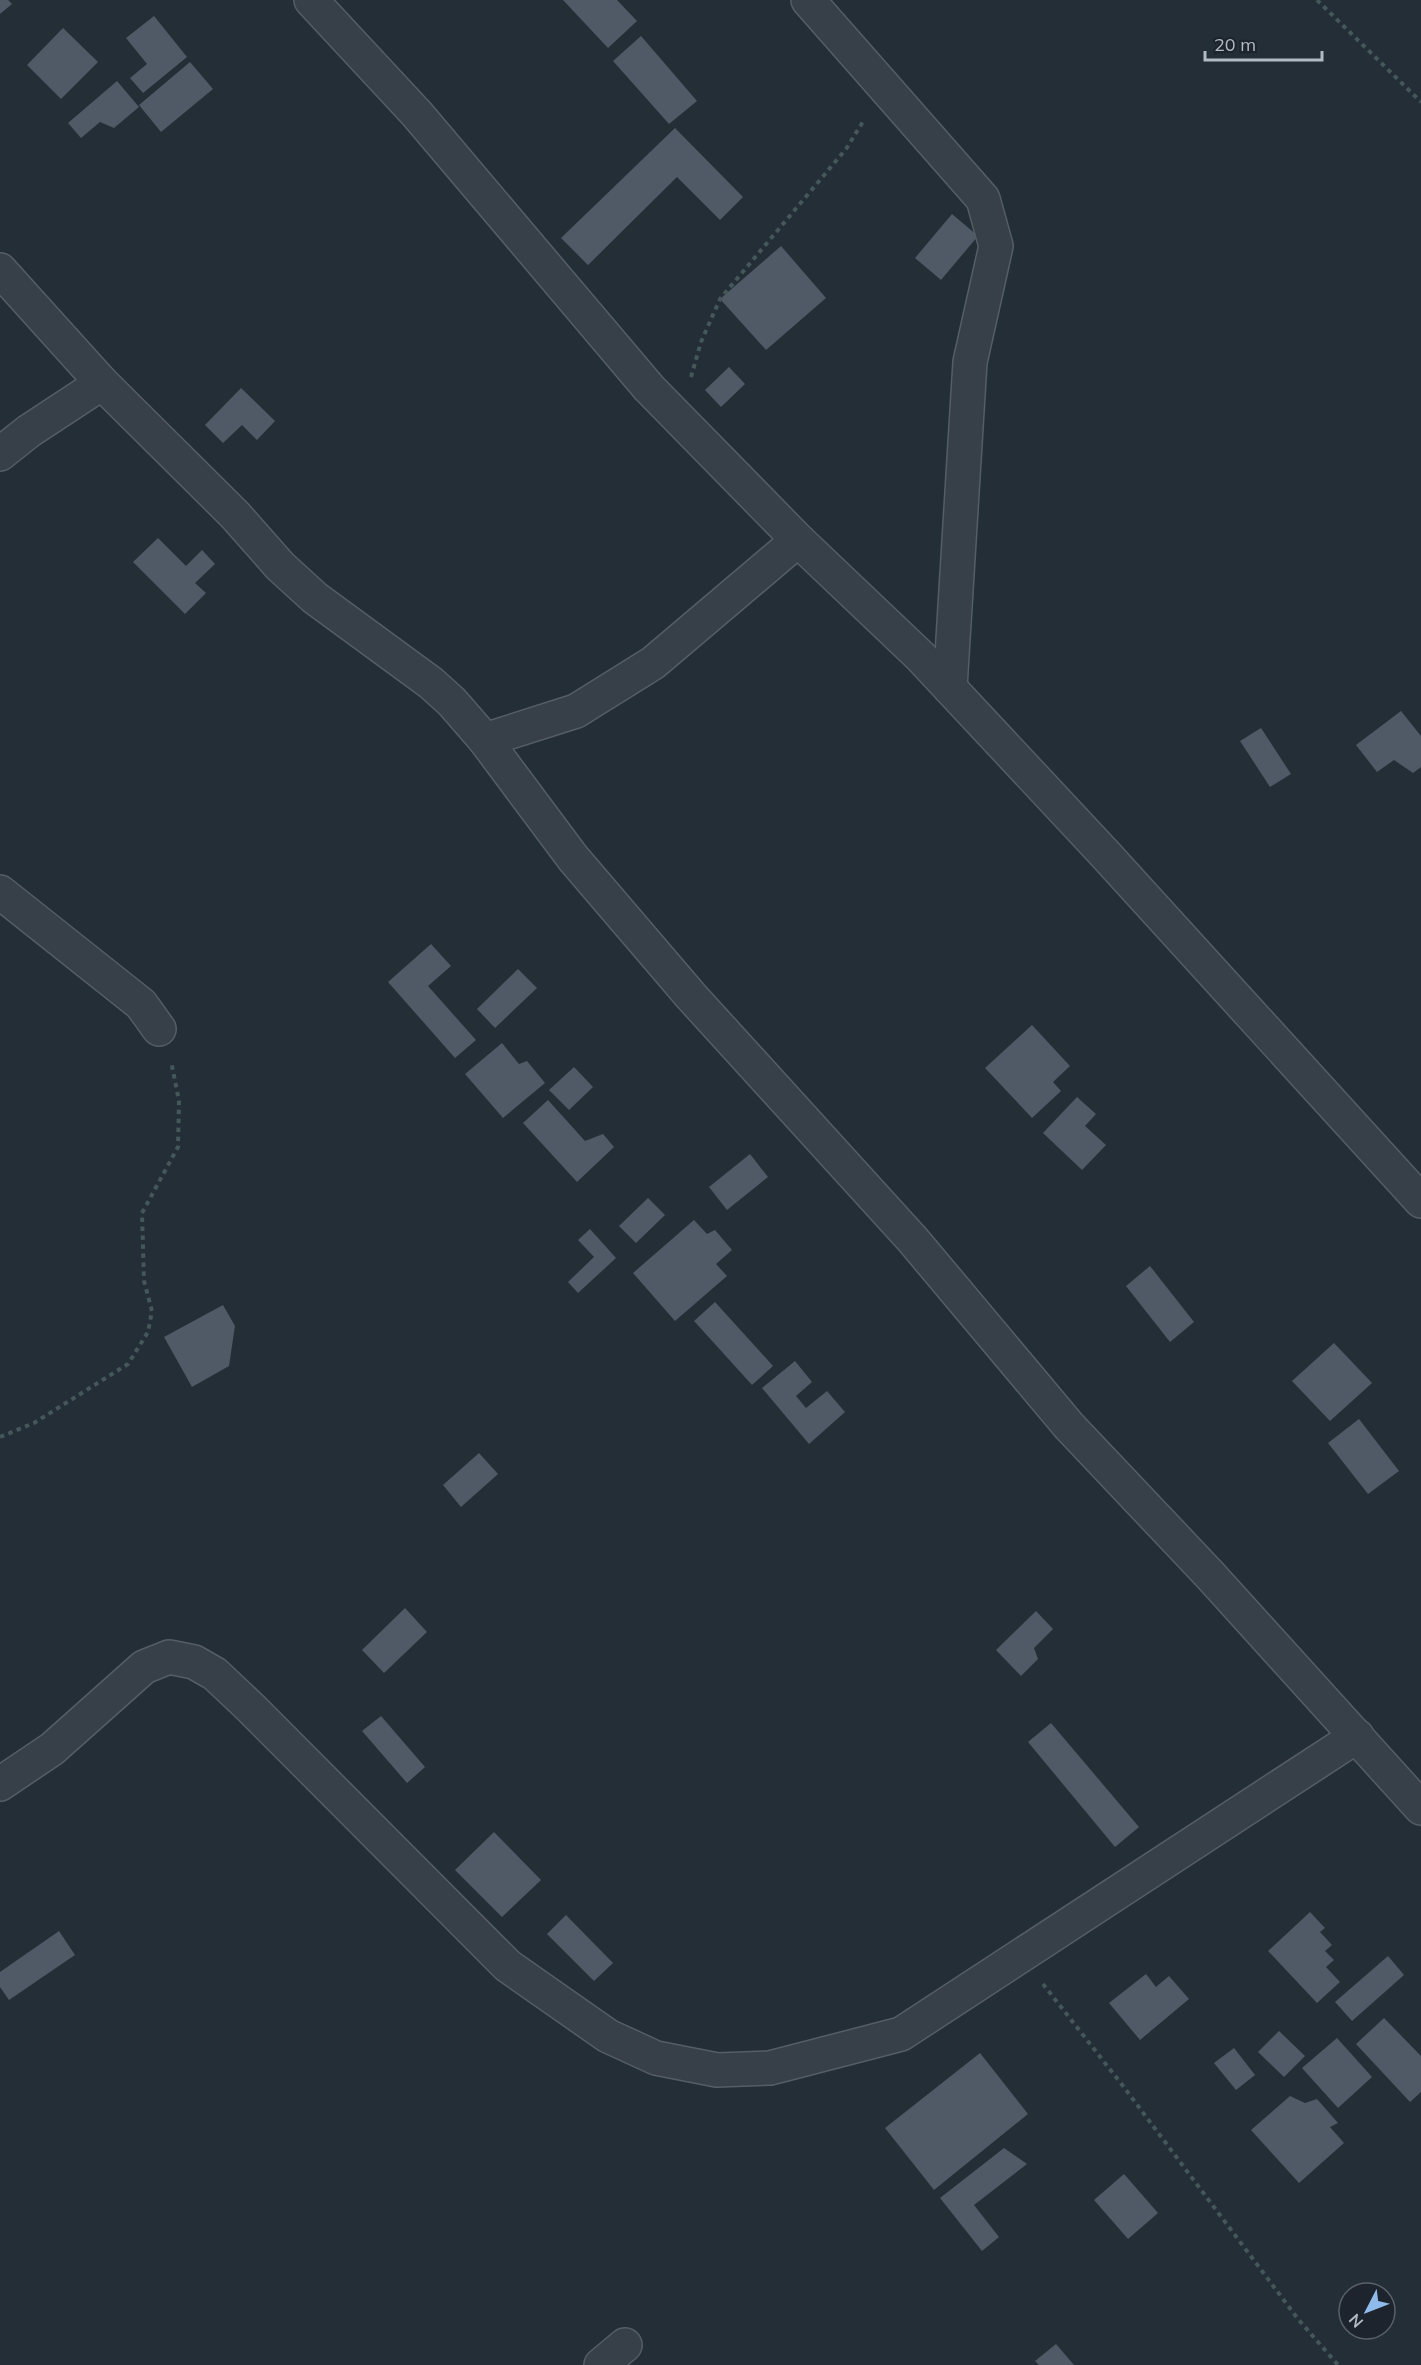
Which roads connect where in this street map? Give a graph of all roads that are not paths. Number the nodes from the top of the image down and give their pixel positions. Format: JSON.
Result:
{"nodes":[{"id":1,"x":311,"y":0,"type":"edge"},
{"id":2,"x":808,"y":0,"type":"edge"},
{"id":3,"x":0,"y":270,"type":"edge"},
{"id":4,"x":102,"y":383,"type":"junction"},
{"id":5,"x":0,"y":454,"type":"edge"},
{"id":6,"x":798,"y":540,"type":"junction"},
{"id":7,"x":950,"y":688,"type":"junction"},
{"id":8,"x":485,"y":740,"type":"junction"},
{"id":9,"x":0,"y":892,"type":"edge"},
{"id":10,"x":159,"y":1029,"type":"road end"},
{"id":11,"x":1421,"y":1201,"type":"edge"},
{"id":12,"x":1357,"y":1736,"type":"junction"},
{"id":13,"x":0,"y":1784,"type":"edge"},
{"id":14,"x":1421,"y":1808,"type":"edge"}],
"edges":[{"from":1,"to":6,"type":"street"},
{"from":2,"to":7,"type":"street"},
{"from":3,"to":4,"type":"street"},
{"from":4,"to":5,"type":"street"},
{"from":4,"to":8,"type":"street"},
{"from":6,"to":7,"type":"street"},
{"from":6,"to":8,"type":"street"},
{"from":7,"to":11,"type":"street"},
{"from":8,"to":12,"type":"street"},
{"from":9,"to":10,"type":"street"},
{"from":12,"to":13,"type":"street"},
{"from":12,"to":14,"type":"street"}]}
